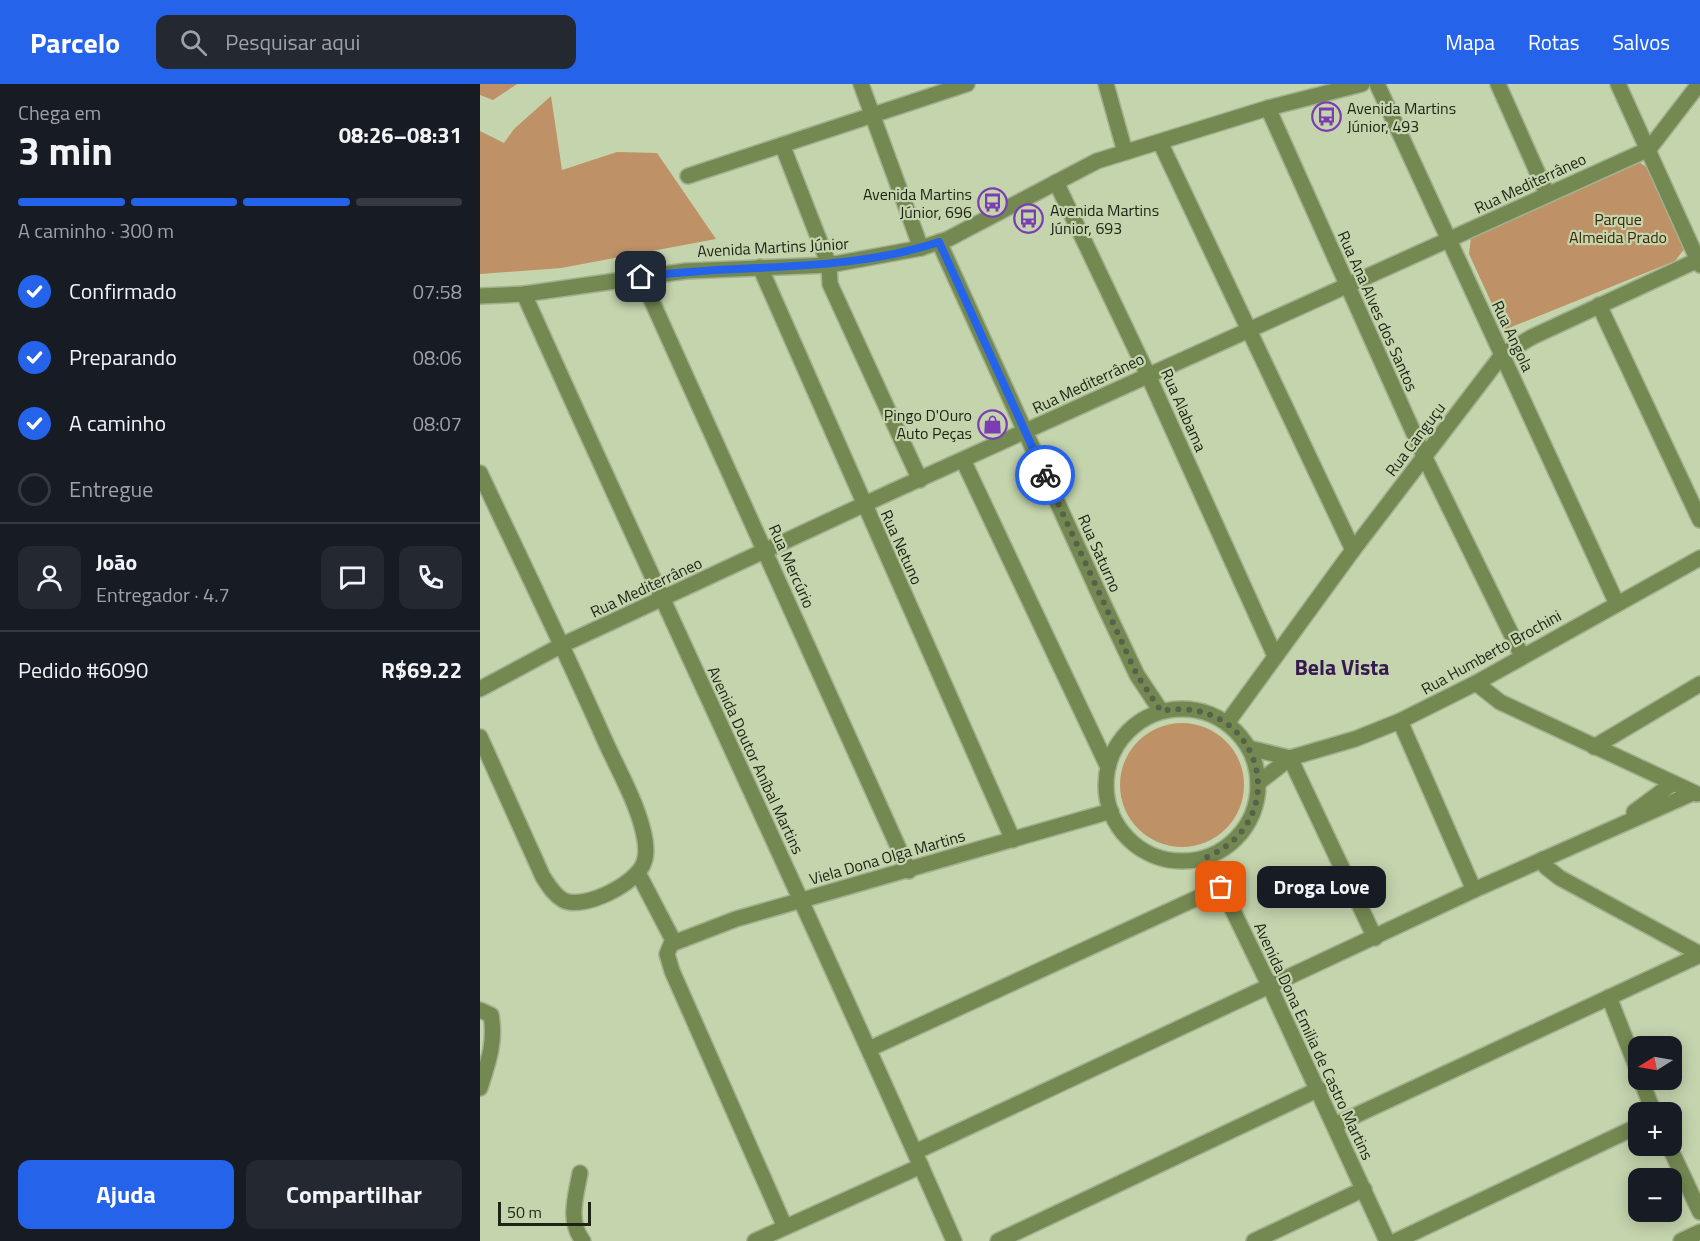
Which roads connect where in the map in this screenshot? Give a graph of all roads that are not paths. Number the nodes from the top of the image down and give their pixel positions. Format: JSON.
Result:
{"nodes":[{"id":1,"x":861,"y":84,"type":"edge"},
{"id":2,"x":967,"y":84,"type":"edge"},
{"id":3,"x":1106,"y":84,"type":"edge"},
{"id":4,"x":1362,"y":84,"type":"edge"},
{"id":5,"x":1377,"y":84,"type":"edge"},
{"id":6,"x":1498,"y":84,"type":"edge"},
{"id":7,"x":1618,"y":84,"type":"edge"},
{"id":8,"x":1699,"y":84,"type":"edge"},
{"id":9,"x":1268,"y":108,"type":"junction"},
{"id":10,"x":872,"y":114,"type":"junction"},
{"id":11,"x":1160,"y":142,"type":"junction"},
{"id":12,"x":783,"y":147,"type":"junction"},
{"id":13,"x":1649,"y":149,"type":"junction"},
{"id":14,"x":1125,"y":152,"type":"junction"},
{"id":15,"x":688,"y":177,"type":"dead end"},
{"id":16,"x":1056,"y":182,"type":"junction"},
{"id":17,"x":1547,"y":194,"type":"junction"},
{"id":18,"x":1448,"y":241,"type":"junction"},
{"id":19,"x":939,"y":242,"type":"junction"},
{"id":20,"x":921,"y":248,"type":"junction"},
{"id":21,"x":1699,"y":261,"type":"edge"},
{"id":22,"x":829,"y":265,"type":"junction"},
{"id":23,"x":760,"y":267,"type":"junction"},
{"id":24,"x":641,"y":277,"type":"junction"},
{"id":25,"x":1347,"y":288,"type":"junction"},
{"id":26,"x":524,"y":294,"type":"junction"},
{"id":27,"x":480,"y":296,"type":"edge"},
{"id":28,"x":1599,"y":305,"type":"junction"},
{"id":29,"x":1248,"y":333,"type":"junction"},
{"id":30,"x":1502,"y":355,"type":"junction"},
{"id":31,"x":1148,"y":375,"type":"junction"},
{"id":32,"x":1025,"y":432,"type":"junction"},
{"id":33,"x":1424,"y":456,"type":"junction"},
{"id":34,"x":963,"y":460,"type":"junction"},
{"id":35,"x":480,"y":473,"type":"edge"},
{"id":36,"x":920,"y":480,"type":"junction"},
{"id":37,"x":863,"y":505,"type":"junction"},
{"id":38,"x":1700,"y":520,"type":"edge"},
{"id":39,"x":1353,"y":550,"type":"junction"},
{"id":40,"x":766,"y":552,"type":"junction"},
{"id":41,"x":1700,"y":558,"type":"edge"},
{"id":42,"x":661,"y":599,"type":"junction"},
{"id":43,"x":1617,"y":604,"type":"junction"},
{"id":44,"x":562,"y":645,"type":"junction"},
{"id":45,"x":1275,"y":656,"type":"junction"},
{"id":46,"x":1522,"y":656,"type":"junction"},
{"id":47,"x":1482,"y":680,"type":"junction"},
{"id":48,"x":1700,"y":684,"type":"edge"},
{"id":49,"x":480,"y":689,"type":"edge"},
{"id":50,"x":1161,"y":711,"type":"junction"},
{"id":51,"x":1400,"y":721,"type":"junction"},
{"id":52,"x":1227,"y":723,"type":"junction"},
{"id":53,"x":480,"y":737,"type":"edge"},
{"id":54,"x":1594,"y":747,"type":"junction"},
{"id":55,"x":1249,"y":748,"type":"junction"},
{"id":56,"x":1290,"y":758,"type":"junction"},
{"id":57,"x":1108,"y":768,"type":"junction"},
{"id":58,"x":1258,"y":783,"type":"junction"},
{"id":59,"x":1672,"y":783,"type":"junction"},
{"id":60,"x":1697,"y":794,"type":"edge"},
{"id":61,"x":1111,"y":811,"type":"junction"},
{"id":62,"x":1612,"y":828,"type":"junction"},
{"id":63,"x":1013,"y":840,"type":"junction"},
{"id":64,"x":1207,"y":857,"type":"junction"},
{"id":65,"x":1543,"y":860,"type":"junction"},
{"id":66,"x":909,"y":871,"type":"junction"},
{"id":67,"x":638,"y":873,"type":"junction"},
{"id":68,"x":1221,"y":887,"type":"junction"},
{"id":69,"x":1474,"y":890,"type":"junction"},
{"id":70,"x":801,"y":900,"type":"junction"},
{"id":71,"x":1375,"y":938,"type":"junction"},
{"id":72,"x":674,"y":942,"type":"junction"},
{"id":73,"x":1700,"y":955,"type":"edge"},
{"id":74,"x":1270,"y":987,"type":"junction"},
{"id":75,"x":1609,"y":998,"type":"junction"},
{"id":76,"x":486,"y":1012,"type":"edge"},
{"id":77,"x":1628,"y":1046,"type":"edge"},
{"id":78,"x":869,"y":1049,"type":"junction"},
{"id":79,"x":480,"y":1088,"type":"edge"},
{"id":80,"x":1318,"y":1089,"type":"junction"},
{"id":81,"x":1335,"y":1125,"type":"junction"},
{"id":82,"x":1628,"y":1130,"type":"edge"},
{"id":83,"x":1674,"y":1156,"type":"edge"},
{"id":84,"x":918,"y":1159,"type":"junction"},
{"id":85,"x":580,"y":1173,"type":"dead end"},
{"id":86,"x":1364,"y":1190,"type":"junction"},
{"id":87,"x":1700,"y":1212,"type":"edge"},
{"id":88,"x":785,"y":1227,"type":"junction"},
{"id":89,"x":1700,"y":1232,"type":"edge"},
{"id":90,"x":583,"y":1241,"type":"edge"},
{"id":91,"x":755,"y":1241,"type":"edge"},
{"id":92,"x":954,"y":1241,"type":"edge"},
{"id":93,"x":998,"y":1241,"type":"edge"},
{"id":94,"x":1254,"y":1241,"type":"edge"},
{"id":95,"x":1388,"y":1241,"type":"edge"},
{"id":96,"x":1396,"y":1241,"type":"edge"},
{"id":97,"x":1681,"y":1241,"type":"edge"}],
"edges":[{"from":1,"to":10,"type":"street"},
{"from":2,"to":10,"type":"street"},
{"from":3,"to":14,"type":"street"},
{"from":4,"to":9,"type":"street","name":"Avenida Martins Júnior"},
{"from":5,"to":18,"type":"street","name":"Rua Angola"},
{"from":6,"to":17,"type":"street"},
{"from":7,"to":13,"type":"street"},
{"from":8,"to":13,"type":"street"},
{"from":9,"to":11,"type":"street","name":"Avenida Martins Júnior"},
{"from":9,"to":25,"type":"street","name":"Rua Ana Alves dos Santos"},
{"from":10,"to":12,"type":"street"},
{"from":10,"to":20,"type":"street"},
{"from":11,"to":14,"type":"street","name":"Avenida Martins Júnior"},
{"from":11,"to":29,"type":"street"},
{"from":12,"to":15,"type":"street"},
{"from":12,"to":22,"type":"street"},
{"from":13,"to":17,"type":"street","name":"Rua Mediterrâneo"},
{"from":13,"to":21,"type":"street"},
{"from":14,"to":16,"type":"street","name":"Avenida Martins Júnior"},
{"from":16,"to":19,"type":"street","name":"Avenida Martins Júnior"},
{"from":16,"to":31,"type":"street","name":"Rua Alabama"},
{"from":17,"to":18,"type":"street","name":"Rua Mediterrâneo"},
{"from":18,"to":25,"type":"street","name":"Rua Mediterrâneo"},
{"from":18,"to":30,"type":"street","name":"Rua Angola"},
{"from":19,"to":20,"type":"street","name":"Avenida Martins Júnior"},
{"from":19,"to":32,"type":"street","name":"Rua Saturno"},
{"from":20,"to":22,"type":"street","name":"Avenida Martins Júnior"},
{"from":21,"to":28,"type":"street","name":"Rua Canguçu"},
{"from":22,"to":23,"type":"street","name":"Avenida Martins Júnior"},
{"from":22,"to":36,"type":"street"},
{"from":23,"to":24,"type":"street","name":"Avenida Martins Júnior"},
{"from":23,"to":37,"type":"street","name":"Rua Netuno"},
{"from":24,"to":26,"type":"street","name":"Avenida Martins Júnior"},
{"from":24,"to":40,"type":"street","name":"Rua Mercúrio"},
{"from":25,"to":29,"type":"street","name":"Rua Mediterrâneo"},
{"from":25,"to":33,"type":"street","name":"Rua Ana Alves dos Santos"},
{"from":26,"to":27,"type":"street","name":"Avenida Martins Júnior"},
{"from":26,"to":42,"type":"street","name":"Avenida Doutor Aníbal Martins"},
{"from":28,"to":30,"type":"street","name":"Rua Canguçu"},
{"from":28,"to":38,"type":"street"},
{"from":29,"to":31,"type":"street","name":"Rua Mediterrâneo"},
{"from":29,"to":39,"type":"street"},
{"from":30,"to":33,"type":"street","name":"Rua Canguçu"},
{"from":30,"to":43,"type":"street","name":"Rua Angola"},
{"from":31,"to":32,"type":"street","name":"Rua Mediterrâneo"},
{"from":31,"to":45,"type":"street","name":"Rua Alabama"},
{"from":32,"to":34,"type":"street","name":"Rua Mediterrâneo"},
{"from":32,"to":50,"type":"street","name":"Rua Saturno"},
{"from":33,"to":39,"type":"street","name":"Rua Canguçu"},
{"from":33,"to":46,"type":"street","name":"Rua Ana Alves dos Santos"},
{"from":34,"to":36,"type":"street","name":"Rua Mediterrâneo"},
{"from":34,"to":57,"type":"street"},
{"from":35,"to":44,"type":"street"},
{"from":36,"to":37,"type":"street","name":"Rua Mediterrâneo"},
{"from":37,"to":40,"type":"street","name":"Rua Mediterrâneo"},
{"from":37,"to":63,"type":"street","name":"Rua Netuno"},
{"from":39,"to":45,"type":"street","name":"Rua Canguçu"},
{"from":40,"to":42,"type":"street","name":"Rua Mediterrâneo"},
{"from":40,"to":66,"type":"street","name":"Rua Mercúrio"},
{"from":41,"to":43,"type":"street","name":"Rua Humberto Brochini"},
{"from":42,"to":44,"type":"street","name":"Rua Mediterrâneo"},
{"from":42,"to":70,"type":"street","name":"Avenida Doutor Aníbal Martins"},
{"from":43,"to":46,"type":"street","name":"Rua Humberto Brochini"},
{"from":44,"to":49,"type":"street","name":"Rua Mediterrâneo"},
{"from":44,"to":67,"type":"street"},
{"from":45,"to":52,"type":"street","name":"Rua Canguçu"},
{"from":46,"to":47,"type":"street","name":"Rua Humberto Brochini"},
{"from":47,"to":51,"type":"street","name":"Rua Humberto Brochini"},
{"from":47,"to":54,"type":"street"},
{"from":48,"to":54,"type":"street"},
{"from":50,"to":52,"type":"street"},
{"from":50,"to":57,"type":"street"},
{"from":51,"to":56,"type":"street","name":"Rua Humberto Brochini"},
{"from":51,"to":69,"type":"street"},
{"from":52,"to":55,"type":"street"},
{"from":53,"to":67,"type":"street"},
{"from":54,"to":59,"type":"street"},
{"from":55,"to":56,"type":"street"},
{"from":55,"to":58,"type":"street"},
{"from":56,"to":58,"type":"street","name":"Rua Humberto Brochini"},
{"from":56,"to":71,"type":"street"},
{"from":57,"to":61,"type":"street"},
{"from":58,"to":64,"type":"street"},
{"from":59,"to":60,"type":"street"},
{"from":59,"to":62,"type":"street"},
{"from":60,"to":62,"type":"street"},
{"from":61,"to":63,"type":"street","name":"Viela Dona Olga Martins"},
{"from":61,"to":64,"type":"street"},
{"from":62,"to":65,"type":"street"},
{"from":63,"to":66,"type":"street","name":"Viela Dona Olga Martins"},
{"from":64,"to":68,"type":"street","name":"Avenida Dona Emilia de Castro Martins"},
{"from":65,"to":69,"type":"street"},
{"from":65,"to":73,"type":"street"},
{"from":66,"to":70,"type":"street","name":"Viela Dona Olga Martins"},
{"from":67,"to":72,"type":"street"},
{"from":68,"to":74,"type":"street","name":"Avenida Dona Emilia de Castro Martins"},
{"from":68,"to":78,"type":"street"},
{"from":69,"to":71,"type":"street"},
{"from":70,"to":72,"type":"street","name":"Viela Dona Olga Martins"},
{"from":70,"to":78,"type":"street","name":"Avenida Doutor Aníbal Martins"},
{"from":71,"to":74,"type":"street"},
{"from":72,"to":88,"type":"street"},
{"from":73,"to":75,"type":"street"},
{"from":74,"to":80,"type":"street","name":"Avenida Dona Emilia de Castro Martins"},
{"from":74,"to":84,"type":"street"},
{"from":75,"to":77,"type":"street"},
{"from":75,"to":81,"type":"street"},
{"from":76,"to":79,"type":"street"},
{"from":78,"to":84,"type":"street","name":"Avenida Doutor Aníbal Martins"},
{"from":80,"to":81,"type":"street","name":"Avenida Dona Emilia de Castro Martins"},
{"from":80,"to":93,"type":"street"},
{"from":81,"to":86,"type":"street","name":"Avenida Dona Emilia de Castro Martins"},
{"from":82,"to":96,"type":"street"},
{"from":83,"to":87,"type":"street"},
{"from":84,"to":88,"type":"street"},
{"from":84,"to":92,"type":"street","name":"Avenida Doutor Aníbal Martins"},
{"from":85,"to":90,"type":"street"},
{"from":86,"to":94,"type":"street"},
{"from":86,"to":95,"type":"street","name":"Avenida Dona Emilia de Castro Martins"},
{"from":88,"to":91,"type":"street"},
{"from":89,"to":97,"type":"street"}]}
